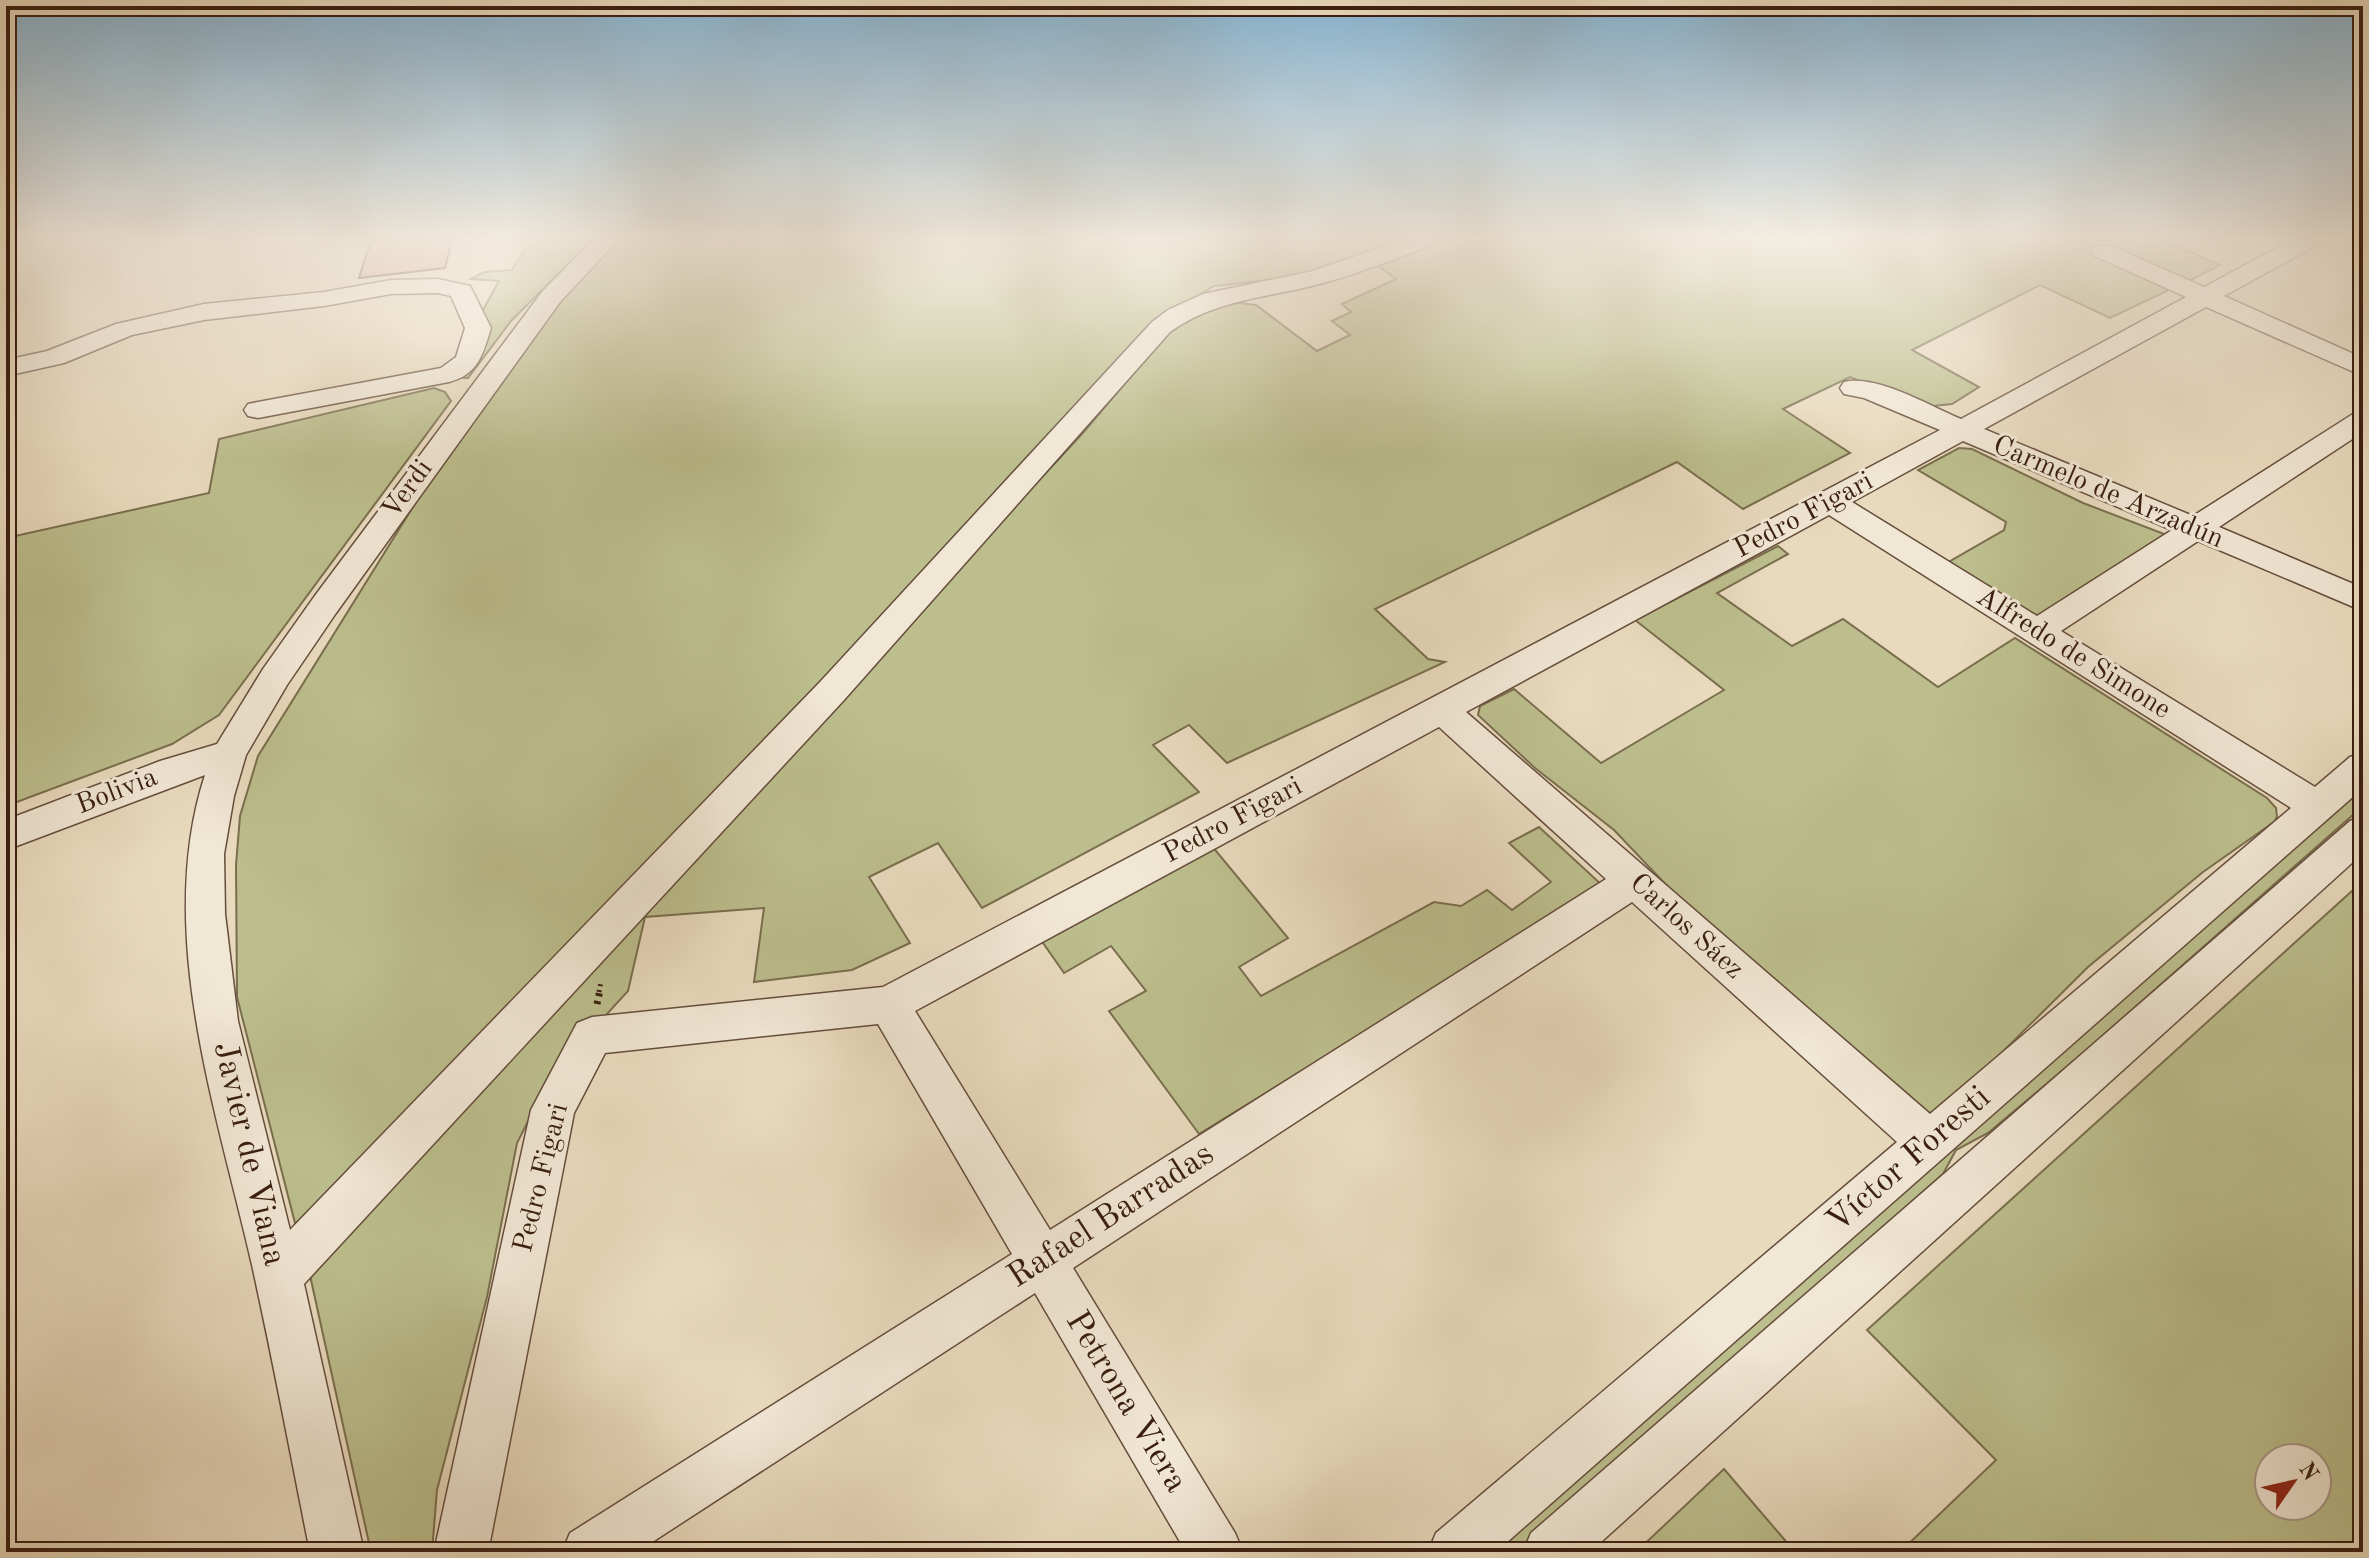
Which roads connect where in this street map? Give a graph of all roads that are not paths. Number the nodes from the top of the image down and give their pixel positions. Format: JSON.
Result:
{"nodes":[{"id":1,"x":201,"y":313,"type":"edge"},
{"id":2,"x":471,"y":313,"type":"edge"},
{"id":3,"x":539,"y":313,"type":"edge"},
{"id":4,"x":1179,"y":313,"type":"edge"},
{"id":5,"x":2175,"y":313,"type":"edge"},
{"id":6,"x":2238,"y":313,"type":"edge"},
{"id":7,"x":55,"y":357,"type":"junction"},
{"id":8,"x":6,"y":368,"type":"edge"},
{"id":9,"x":2363,"y":368,"type":"edge"},
{"id":10,"x":1853,"y":388,"type":"dead end"},
{"id":11,"x":6,"y":390,"type":"edge"},
{"id":12,"x":258,"y":410,"type":"dead end"},
{"id":13,"x":2363,"y":420,"type":"edge"},
{"id":14,"x":1960,"y":431,"type":"junction"},
{"id":15,"x":1830,"y":502,"type":"junction"},
{"id":16,"x":2194,"y":529,"type":"junction"},
{"id":17,"x":2363,"y":600,"type":"edge"},
{"id":18,"x":2038,"y":631,"type":"junction"},
{"id":19,"x":1442,"y":710,"type":"junction"},
{"id":20,"x":229,"y":754,"type":"junction"},
{"id":21,"x":2363,"y":767,"type":"edge"},
{"id":22,"x":2316,"y":806,"type":"junction"},
{"id":23,"x":2363,"y":831,"type":"edge"},
{"id":24,"x":6,"y":835,"type":"edge"},
{"id":25,"x":1634,"y":881,"type":"junction"},
{"id":26,"x":889,"y":1005,"type":"junction"},
{"id":27,"x":1930,"y":1143,"type":"junction"},
{"id":28,"x":1041,"y":1261,"type":"junction"},
{"id":29,"x":278,"y":1277,"type":"junction"},
{"id":30,"x":337,"y":1552,"type":"edge"},
{"id":31,"x":461,"y":1552,"type":"edge"},
{"id":32,"x":589,"y":1552,"type":"edge"},
{"id":33,"x":1216,"y":1552,"type":"edge"},
{"id":34,"x":1455,"y":1552,"type":"edge"},
{"id":35,"x":1550,"y":1552,"type":"edge"}],
"edges":[{"from":1,"to":7,"type":"street"},
{"from":2,"to":12,"type":"street"},
{"from":3,"to":20,"type":"street","name":"Verdi"},
{"from":4,"to":29,"type":"street"},
{"from":5,"to":14,"type":"street","name":"Pedro Figari"},
{"from":6,"to":9,"type":"street"},
{"from":7,"to":8,"type":"street"},
{"from":7,"to":11,"type":"street"},
{"from":10,"to":14,"type":"street","name":"Carmelo de Arzadún"},
{"from":13,"to":16,"type":"street"},
{"from":14,"to":15,"type":"street","name":"Pedro Figari"},
{"from":14,"to":16,"type":"street","name":"Carmelo de Arzadún"},
{"from":15,"to":18,"type":"street","name":"Alfredo de Simone"},
{"from":15,"to":19,"type":"street","name":"Pedro Figari"},
{"from":16,"to":17,"type":"street","name":"Carmelo de Arzadún"},
{"from":16,"to":18,"type":"street"},
{"from":18,"to":22,"type":"street","name":"Alfredo de Simone"},
{"from":19,"to":25,"type":"street","name":"Carlos Sáez"},
{"from":19,"to":26,"type":"street","name":"Pedro Figari"},
{"from":20,"to":24,"type":"street","name":"Bolivia"},
{"from":20,"to":29,"type":"street","name":"Javier de Viana"},
{"from":21,"to":22,"type":"street","name":"Víctor Foresti"},
{"from":22,"to":27,"type":"street","name":"Víctor Foresti"},
{"from":23,"to":35,"type":"street","name":"Víctor Foresti"},
{"from":25,"to":27,"type":"street","name":"Carlos Sáez"},
{"from":25,"to":28,"type":"street","name":"Rafael Barradas"},
{"from":26,"to":28,"type":"street","name":"Petrona Viera"},
{"from":26,"to":31,"type":"street","name":"Pedro Figari"},
{"from":27,"to":34,"type":"street","name":"Víctor Foresti"},
{"from":28,"to":32,"type":"street","name":"Rafael Barradas"},
{"from":28,"to":33,"type":"street","name":"Petrona Viera"},
{"from":29,"to":30,"type":"street","name":"Javier de Viana"}]}
